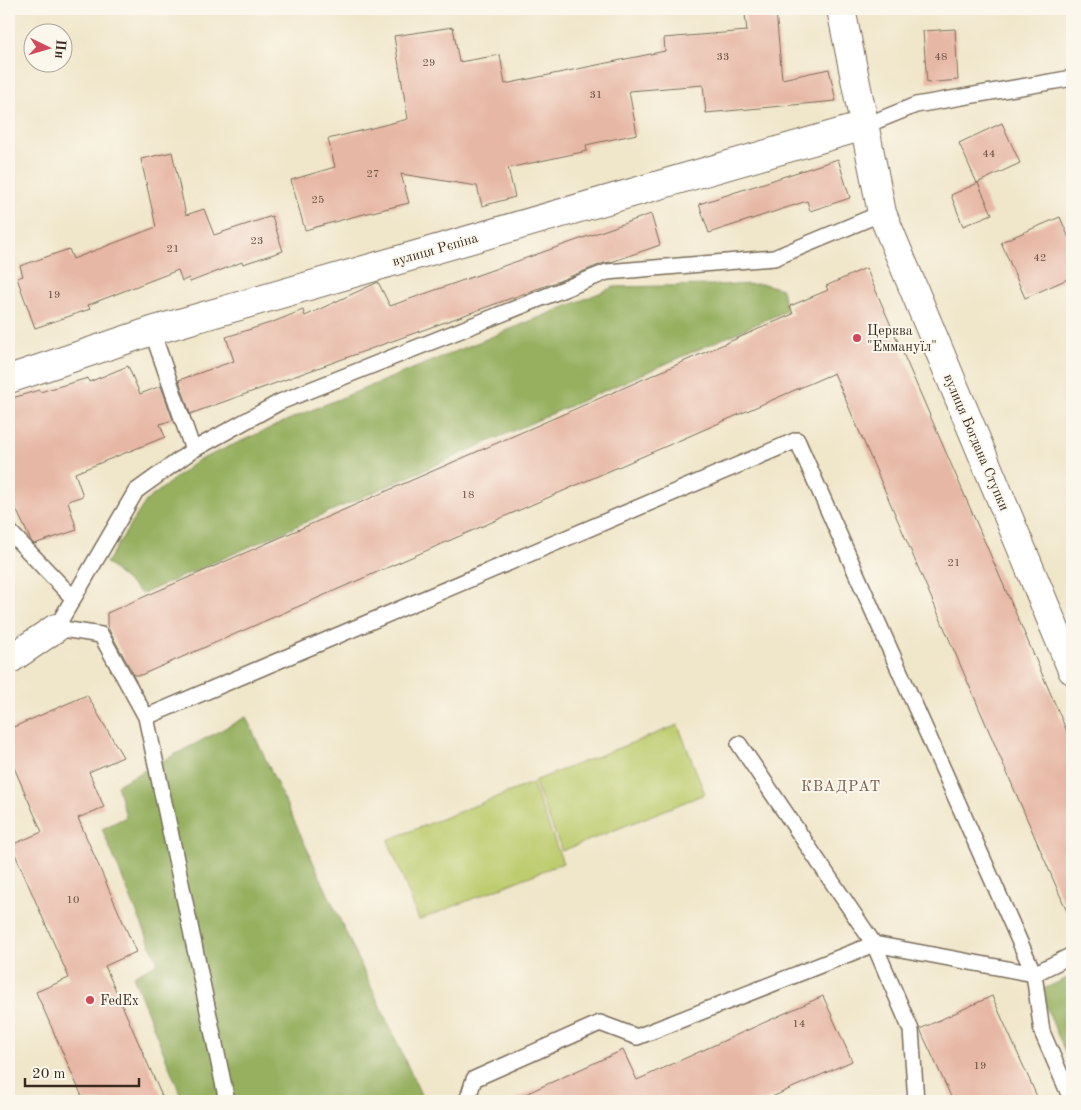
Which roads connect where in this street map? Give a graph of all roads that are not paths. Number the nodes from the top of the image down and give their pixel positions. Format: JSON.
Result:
{"nodes":[{"id":1,"x":841,"y":9,"type":"edge"},
{"id":2,"x":1067,"y":79,"type":"dead end"},
{"id":3,"x":864,"y":126,"type":"junction"},
{"id":4,"x":882,"y":213,"type":"junction"},
{"id":5,"x":152,"y":331,"type":"junction"},
{"id":6,"x":9,"y":379,"type":"edge"},
{"id":7,"x":192,"y":450,"type":"junction"},
{"id":8,"x":9,"y":531,"type":"edge"},
{"id":9,"x":74,"y":598,"type":"junction"},
{"id":10,"x":56,"y":628,"type":"junction"},
{"id":11,"x":1069,"y":653,"type":"edge"},
{"id":12,"x":9,"y":660,"type":"edge"},
{"id":13,"x":146,"y":717,"type":"junction"},
{"id":14,"x":739,"y":744,"type":"dead end"},
{"id":15,"x":874,"y":944,"type":"junction"},
{"id":16,"x":1072,"y":955,"type":"edge"},
{"id":17,"x":1034,"y":974,"type":"junction"},
{"id":18,"x":227,"y":1101,"type":"edge"},
{"id":19,"x":467,"y":1101,"type":"edge"},
{"id":20,"x":916,"y":1101,"type":"edge"},
{"id":21,"x":1072,"y":1101,"type":"edge"}],
"edges":[{"from":1,"to":3,"type":"street","name":"вулиця Богдана Ступки"},
{"from":2,"to":3,"type":"lane"},
{"from":3,"to":4,"type":"street","name":"вулиця Богдана Ступки"},
{"from":3,"to":5,"type":"street","name":"вулиця Рєпіна"},
{"from":4,"to":7,"type":"lane"},
{"from":4,"to":11,"type":"street","name":"вулиця Богдана Ступки"},
{"from":5,"to":6,"type":"street","name":"вулиця Рєпіна"},
{"from":5,"to":7,"type":"lane"},
{"from":7,"to":9,"type":"lane"},
{"from":8,"to":9,"type":"lane"},
{"from":9,"to":10,"type":"lane"},
{"from":10,"to":12,"type":"street"},
{"from":10,"to":13,"type":"lane"},
{"from":13,"to":17,"type":"lane"},
{"from":13,"to":18,"type":"lane"},
{"from":14,"to":15,"type":"lane"},
{"from":15,"to":17,"type":"lane"},
{"from":15,"to":19,"type":"lane"},
{"from":15,"to":20,"type":"lane"},
{"from":16,"to":17,"type":"lane"},
{"from":17,"to":21,"type":"lane"}]}
